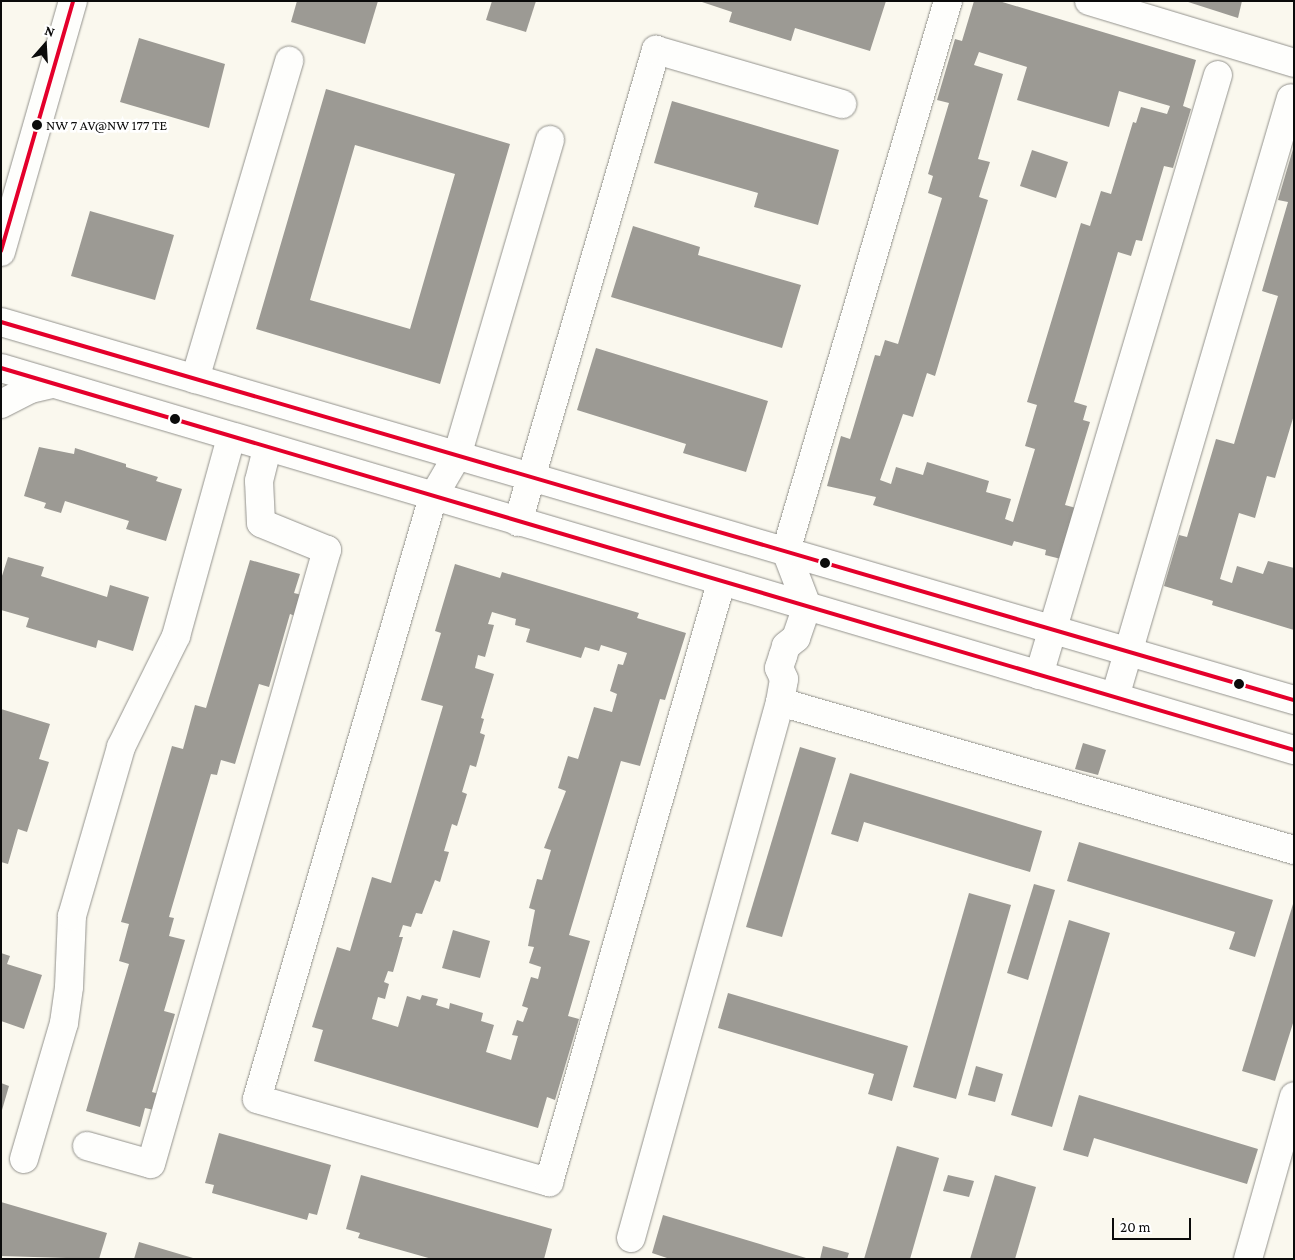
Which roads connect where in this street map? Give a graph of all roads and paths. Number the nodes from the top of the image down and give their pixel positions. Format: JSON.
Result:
{"nodes":[{"id":1,"x":73,"y":1,"type":"edge"},
{"id":2,"x":948,"y":1,"type":"edge"},
{"id":3,"x":1088,"y":1,"type":"edge"},
{"id":4,"x":289,"y":62,"type":"dead end"},
{"id":5,"x":1294,"y":63,"type":"edge"},
{"id":6,"x":1218,"y":75,"type":"dead end"},
{"id":7,"x":1292,"y":98,"type":"dead end"},
{"id":8,"x":842,"y":104,"type":"dead end"},
{"id":9,"x":550,"y":140,"type":"dead end"},
{"id":10,"x":10,"y":182,"type":"edge"},
{"id":11,"x":1,"y":252,"type":"edge"},
{"id":12,"x":1,"y":322,"type":"edge"},
{"id":13,"x":1,"y":368,"type":"edge"},
{"id":14,"x":195,"y":379,"type":"junction"},
{"id":15,"x":51,"y":384,"type":"junction"},
{"id":16,"x":1,"y":404,"type":"edge"},
{"id":17,"x":231,"y":438,"type":"junction"},
{"id":18,"x":267,"y":448,"type":"junction"},
{"id":19,"x":457,"y":456,"type":"junction"},
{"id":20,"x":531,"y":477,"type":"junction"},
{"id":21,"x":433,"y":497,"type":"junction"},
{"id":22,"x":518,"y":522,"type":"junction"},
{"id":23,"x":786,"y":552,"type":"junction"},
{"id":24,"x":721,"y":583,"type":"junction"},
{"id":25,"x":807,"y":606,"type":"junction"},
{"id":26,"x":1053,"y":630,"type":"junction"},
{"id":27,"x":1128,"y":652,"type":"junction"},
{"id":28,"x":1039,"y":675,"type":"junction"},
{"id":29,"x":782,"y":690,"type":"junction"},
{"id":30,"x":1115,"y":697,"type":"junction"},
{"id":31,"x":1294,"y":700,"type":"edge"},
{"id":32,"x":1294,"y":750,"type":"edge"},
{"id":33,"x":1294,"y":850,"type":"edge"},
{"id":34,"x":1294,"y":1096,"type":"edge"},
{"id":35,"x":87,"y":1146,"type":"dead end"},
{"id":36,"x":24,"y":1159,"type":"dead end"},
{"id":37,"x":631,"y":1238,"type":"dead end"},
{"id":38,"x":1248,"y":1259,"type":"edge"}],
"edges":[{"from":1,"to":10,"type":"street"},
{"from":2,"to":23,"type":"street"},
{"from":3,"to":5,"type":"street"},
{"from":4,"to":14,"type":"street"},
{"from":6,"to":26,"type":"street"},
{"from":7,"to":27,"type":"street"},
{"from":8,"to":20,"type":"street"},
{"from":9,"to":19,"type":"street"},
{"from":10,"to":11,"type":"street"},
{"from":12,"to":14,"type":"street"},
{"from":13,"to":15,"type":"street"},
{"from":14,"to":19,"type":"street"},
{"from":15,"to":16,"type":"street"},
{"from":15,"to":17,"type":"street"},
{"from":17,"to":18,"type":"street"},
{"from":17,"to":36,"type":"street"},
{"from":18,"to":21,"type":"street"},
{"from":18,"to":35,"type":"street"},
{"from":19,"to":20,"type":"street"},
{"from":19,"to":21,"type":"street"},
{"from":20,"to":22,"type":"street"},
{"from":20,"to":23,"type":"street"},
{"from":21,"to":22,"type":"street"},
{"from":21,"to":24,"type":"street"},
{"from":22,"to":24,"type":"street"},
{"from":23,"to":25,"type":"street"},
{"from":23,"to":26,"type":"street"},
{"from":24,"to":25,"type":"street"},
{"from":25,"to":28,"type":"street"},
{"from":25,"to":29,"type":"street"},
{"from":26,"to":27,"type":"street"},
{"from":26,"to":28,"type":"street"},
{"from":27,"to":30,"type":"street"},
{"from":27,"to":31,"type":"street"},
{"from":28,"to":30,"type":"street"},
{"from":29,"to":33,"type":"street"},
{"from":29,"to":37,"type":"street"},
{"from":30,"to":32,"type":"street"},
{"from":34,"to":38,"type":"street"}]}
